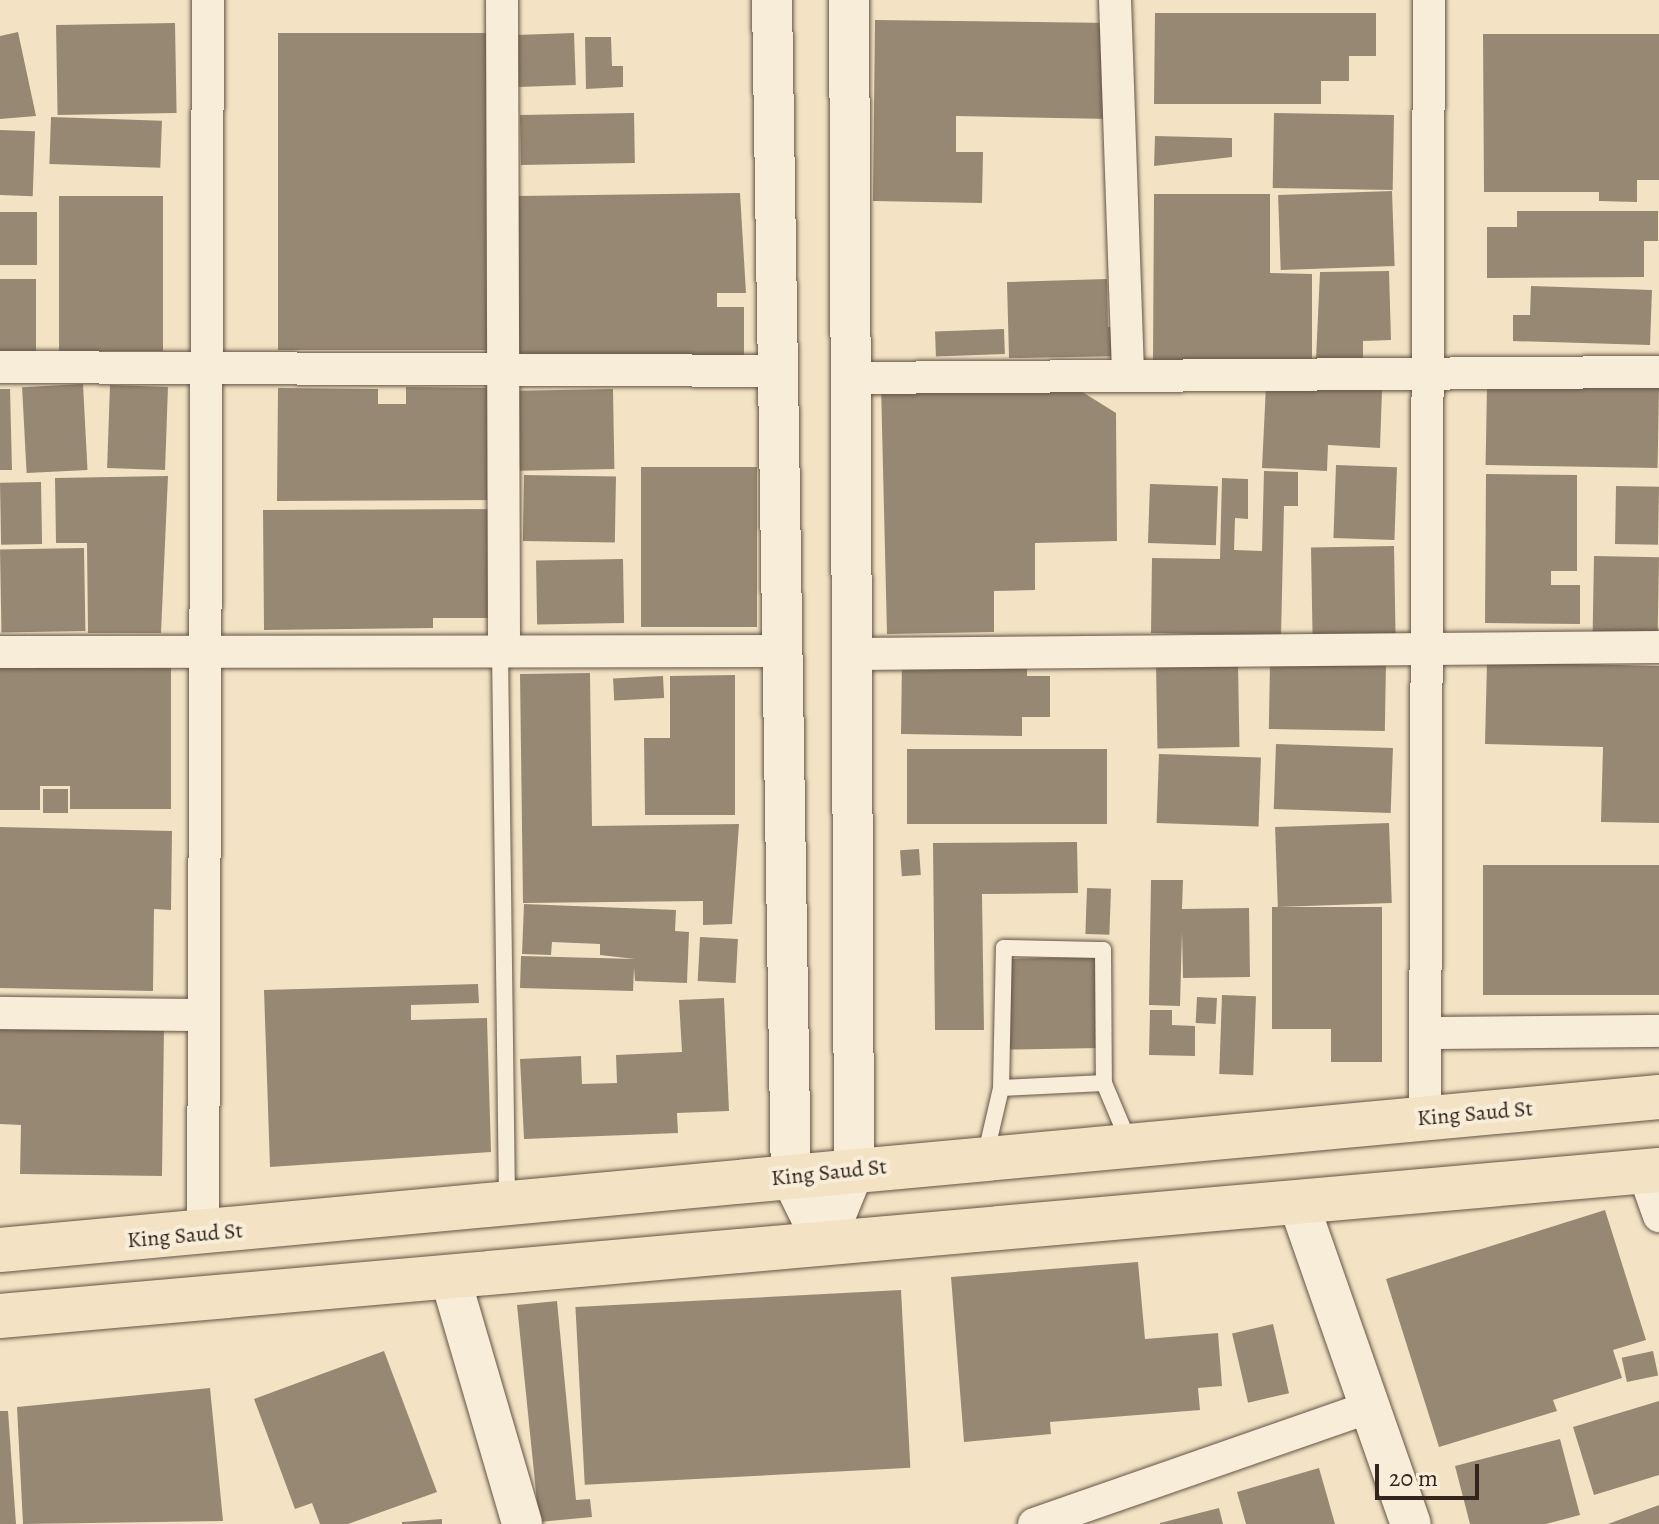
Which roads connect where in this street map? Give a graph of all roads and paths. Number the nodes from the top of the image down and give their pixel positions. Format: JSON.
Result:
{"nodes":[{"id":1,"x":208,"y":0,"type":"edge"},
{"id":2,"x":502,"y":0,"type":"edge"},
{"id":3,"x":772,"y":0,"type":"edge"},
{"id":4,"x":849,"y":0,"type":"edge"},
{"id":5,"x":1115,"y":0,"type":"edge"},
{"id":6,"x":1429,"y":0,"type":"edge"},
{"id":7,"x":0,"y":367,"type":"edge"},
{"id":8,"x":207,"y":368,"type":"junction"},
{"id":9,"x":502,"y":369,"type":"junction"},
{"id":10,"x":1428,"y":369,"type":"junction"},
{"id":11,"x":778,"y":371,"type":"junction"},
{"id":12,"x":1659,"y":372,"type":"edge"},
{"id":13,"x":1128,"y":374,"type":"junction"},
{"id":14,"x":851,"y":378,"type":"junction"},
{"id":15,"x":1659,"y":647,"type":"edge"},
{"id":16,"x":1427,"y":649,"type":"junction"},
{"id":17,"x":206,"y":650,"type":"junction"},
{"id":18,"x":502,"y":650,"type":"junction"},
{"id":19,"x":783,"y":651,"type":"junction"},
{"id":20,"x":0,"y":652,"type":"edge"},
{"id":21,"x":852,"y":654,"type":"junction"},
{"id":22,"x":0,"y":1013,"type":"edge"},
{"id":23,"x":204,"y":1015,"type":"junction"},
{"id":24,"x":1659,"y":1031,"type":"edge"},
{"id":25,"x":1426,"y":1033,"type":"junction"},
{"id":26,"x":1104,"y":1083,"type":"junction"},
{"id":27,"x":1001,"y":1088,"type":"junction"},
{"id":28,"x":1659,"y":1097,"type":"edge"},
{"id":29,"x":1425,"y":1119,"type":"junction"},
{"id":30,"x":1131,"y":1146,"type":"junction"},
{"id":31,"x":984,"y":1159,"type":"junction"},
{"id":32,"x":854,"y":1170,"type":"junction"},
{"id":33,"x":1651,"y":1171,"type":"edge"},
{"id":34,"x":791,"y":1177,"type":"junction"},
{"id":35,"x":1298,"y":1202,"type":"junction"},
{"id":36,"x":508,"y":1205,"type":"junction"},
{"id":37,"x":1659,"y":1216,"type":"edge"},
{"id":38,"x":203,"y":1236,"type":"junction"},
{"id":39,"x":824,"y":1244,"type":"junction"},
{"id":40,"x":0,"y":1250,"type":"edge"},
{"id":41,"x":450,"y":1277,"type":"junction"},
{"id":42,"x":0,"y":1316,"type":"edge"},
{"id":43,"x":1370,"y":1407,"type":"junction"},
{"id":44,"x":1098,"y":1514,"type":"edge"},
{"id":45,"x":522,"y":1524,"type":"edge"},
{"id":46,"x":1034,"y":1524,"type":"edge"},
{"id":47,"x":1411,"y":1524,"type":"edge"}],
"edges":[{"from":1,"to":8,"type":"street"},
{"from":2,"to":9,"type":"street"},
{"from":3,"to":11,"type":"street"},
{"from":4,"to":14,"type":"street"},
{"from":5,"to":13,"type":"street"},
{"from":6,"to":10,"type":"street"},
{"from":7,"to":8,"type":"street"},
{"from":8,"to":9,"type":"street"},
{"from":8,"to":17,"type":"street"},
{"from":9,"to":11,"type":"street"},
{"from":9,"to":18,"type":"street"},
{"from":10,"to":12,"type":"street"},
{"from":10,"to":13,"type":"street"},
{"from":10,"to":16,"type":"street"},
{"from":11,"to":19,"type":"street"},
{"from":13,"to":14,"type":"street"},
{"from":14,"to":21,"type":"street"},
{"from":15,"to":16,"type":"street"},
{"from":16,"to":21,"type":"street"},
{"from":16,"to":25,"type":"street"},
{"from":17,"to":18,"type":"street"},
{"from":17,"to":20,"type":"street"},
{"from":17,"to":23,"type":"street"},
{"from":18,"to":19,"type":"street"},
{"from":18,"to":36,"type":"lane"},
{"from":19,"to":34,"type":"street"},
{"from":21,"to":32,"type":"street"},
{"from":22,"to":23,"type":"street"},
{"from":23,"to":38,"type":"street"},
{"from":24,"to":25,"type":"street"},
{"from":25,"to":29,"type":"street"},
{"from":26,"to":27,"type":"lane"},
{"from":26,"to":27,"type":"lane"},
{"from":26,"to":30,"type":"lane"},
{"from":27,"to":31,"type":"lane"},
{"from":28,"to":29,"type":"main road","name":"King Saud St"},
{"from":29,"to":30,"type":"main road","name":"King Saud St"},
{"from":30,"to":31,"type":"main road","name":"King Saud St"},
{"from":31,"to":32,"type":"main road","name":"King Saud St"},
{"from":32,"to":34,"type":"main road","name":"King Saud St"},
{"from":32,"to":39,"type":"street"},
{"from":33,"to":35,"type":"main road"},
{"from":33,"to":37,"type":"street"},
{"from":34,"to":36,"type":"main road","name":"King Saud St"},
{"from":34,"to":39,"type":"street"},
{"from":35,"to":39,"type":"main road"},
{"from":35,"to":43,"type":"street"},
{"from":36,"to":38,"type":"main road","name":"King Saud St"},
{"from":38,"to":40,"type":"main road","name":"King Saud St"},
{"from":39,"to":41,"type":"main road"},
{"from":41,"to":42,"type":"main road"},
{"from":41,"to":45,"type":"street"},
{"from":43,"to":44,"type":"street"},
{"from":43,"to":47,"type":"street"},
{"from":44,"to":46,"type":"street"}]}
